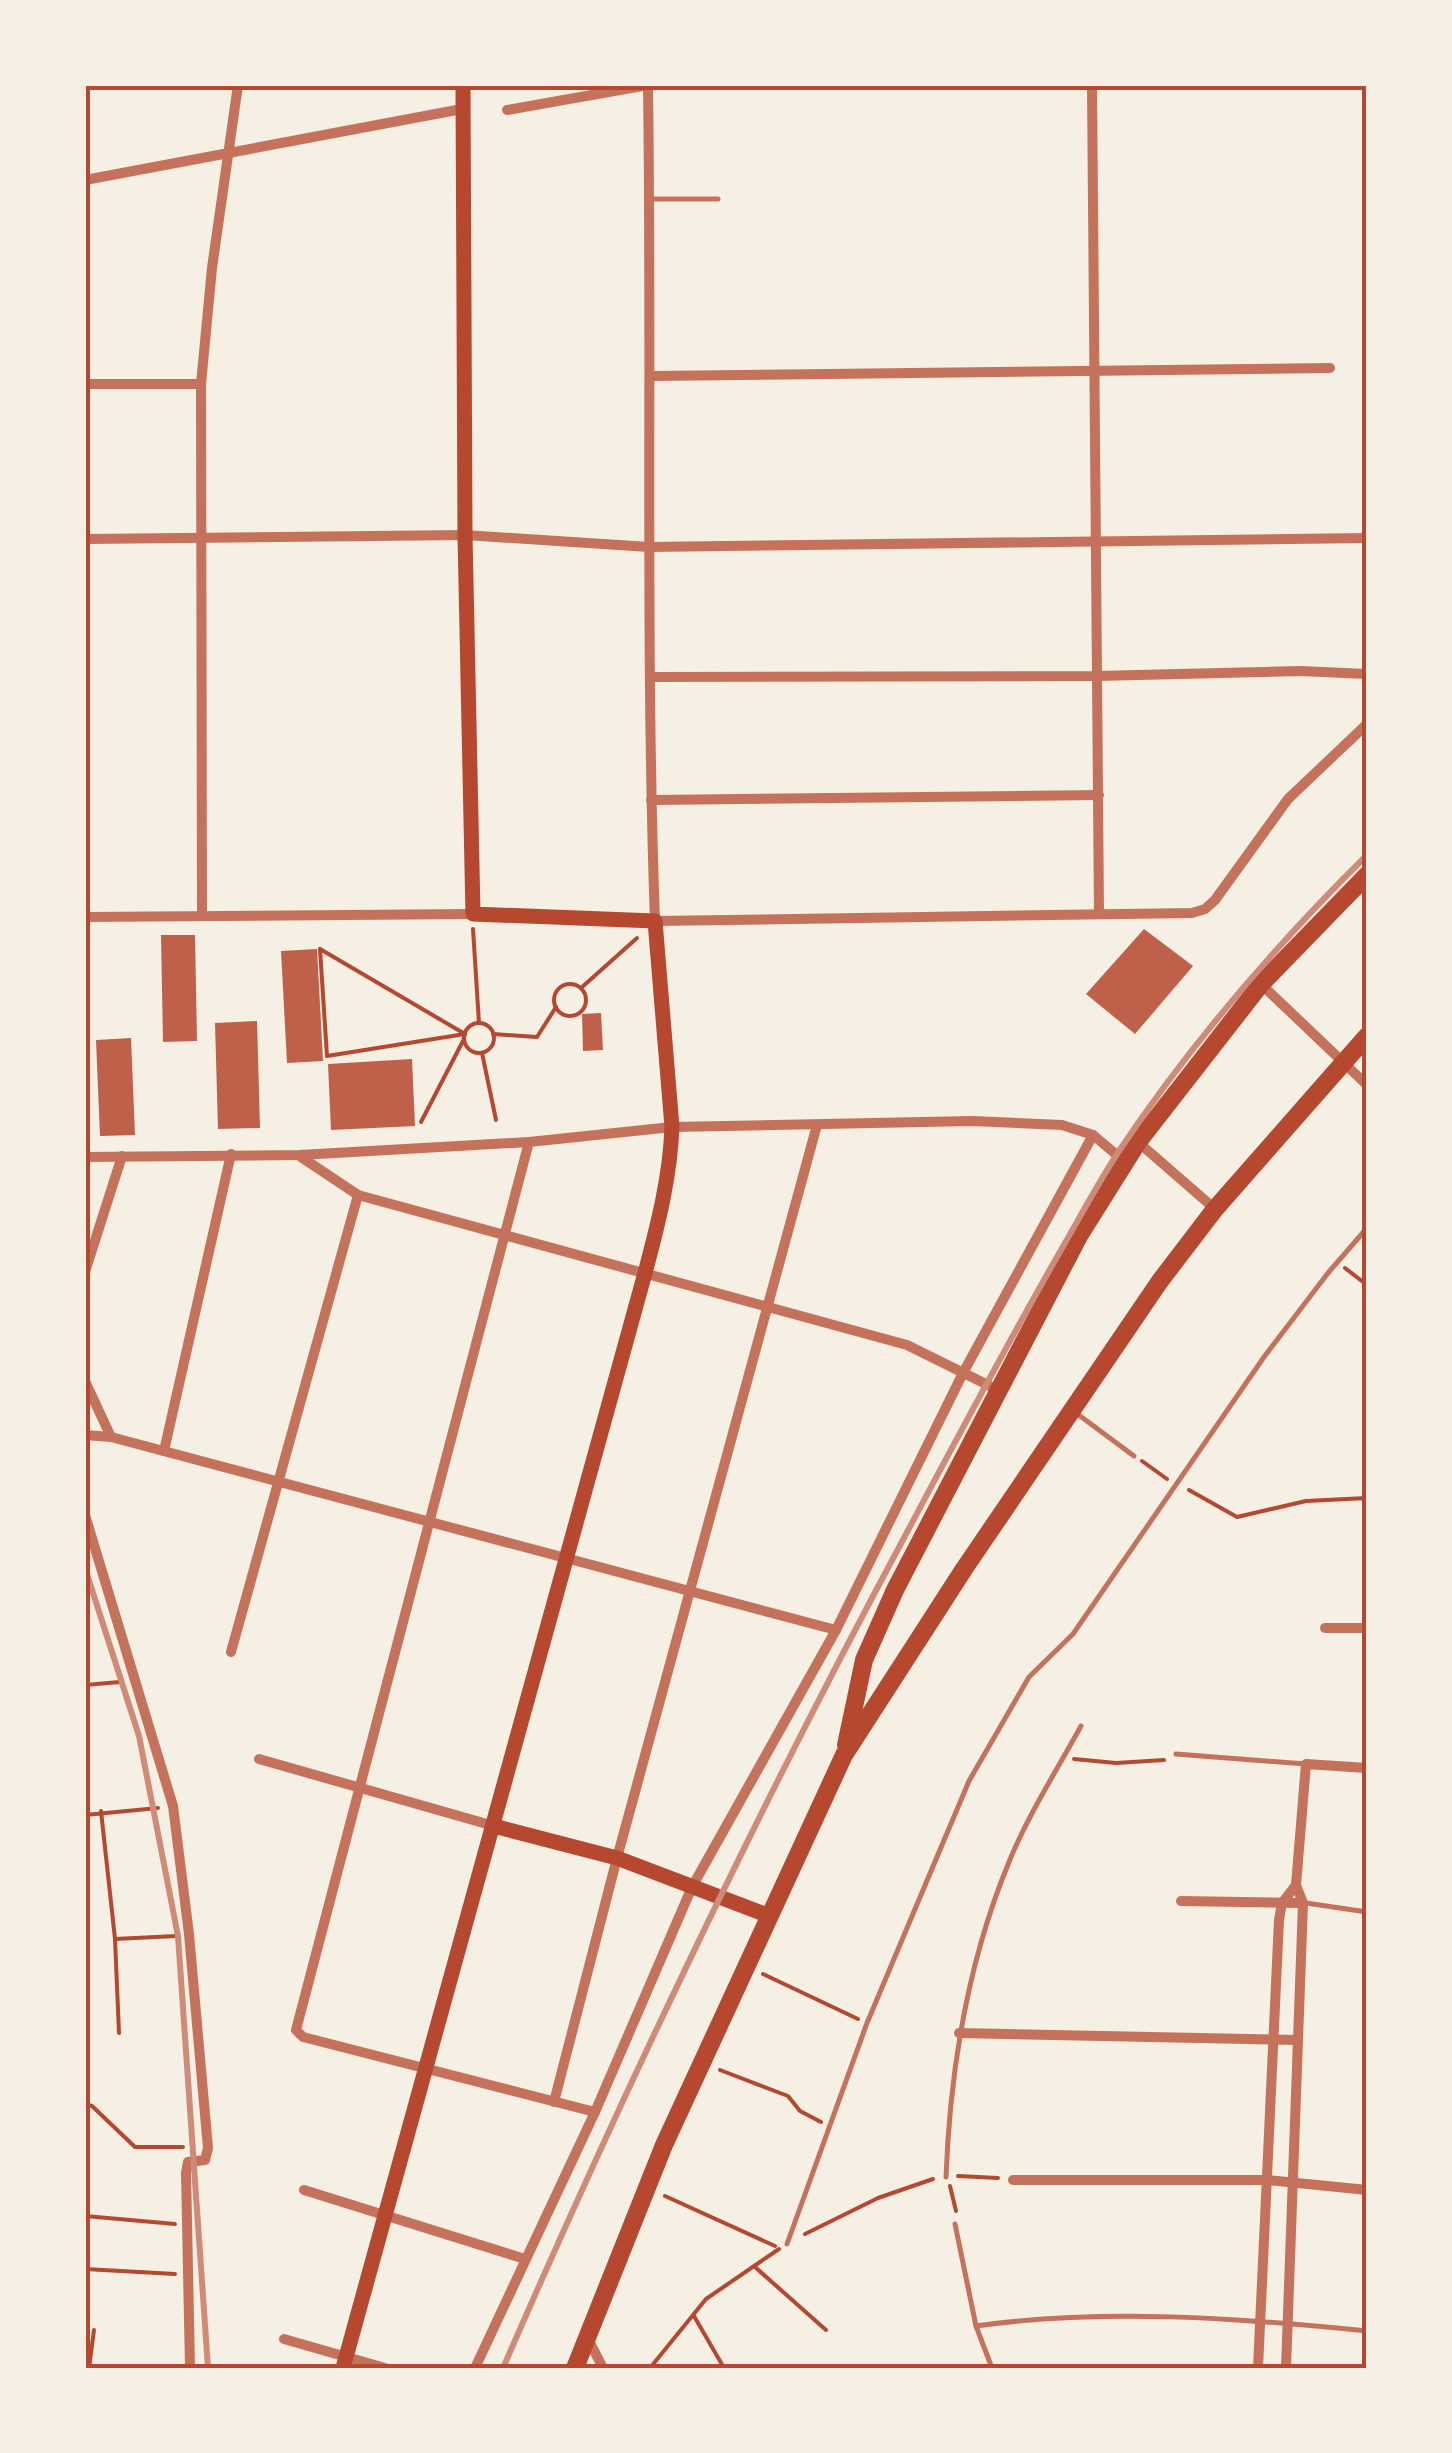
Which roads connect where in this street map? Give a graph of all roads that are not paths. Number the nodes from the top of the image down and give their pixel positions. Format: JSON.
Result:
{"nodes":[{"id":1,"x":238,"y":85,"type":"edge"},
{"id":2,"x":463,"y":85,"type":"edge"},
{"id":3,"x":648,"y":85,"type":"edge"},
{"id":4,"x":1092,"y":85,"type":"edge"},
{"id":5,"x":597,"y":90,"type":"edge"},
{"id":6,"x":462,"y":109,"type":"junction"},
{"id":7,"x":507,"y":110,"type":"dead end"},
{"id":8,"x":227,"y":153,"type":"junction"},
{"id":9,"x":85,"y":180,"type":"edge"},
{"id":10,"x":649,"y":199,"type":"junction"},
{"id":11,"x":718,"y":199,"type":"dead end"},
{"id":12,"x":1330,"y":368,"type":"dead end"},
{"id":13,"x":1096,"y":372,"type":"junction"},
{"id":14,"x":651,"y":376,"type":"junction"},
{"id":15,"x":85,"y":384,"type":"edge"},
{"id":16,"x":201,"y":384,"type":"junction"},
{"id":17,"x":465,"y":535,"type":"junction"},
{"id":18,"x":203,"y":536,"type":"junction"},
{"id":19,"x":1367,"y":538,"type":"edge"},
{"id":20,"x":85,"y":539,"type":"edge"},
{"id":21,"x":1098,"y":543,"type":"junction"},
{"id":22,"x":649,"y":547,"type":"junction"},
{"id":23,"x":1367,"y":674,"type":"edge"},
{"id":24,"x":1097,"y":676,"type":"junction"},
{"id":25,"x":650,"y":678,"type":"junction"},
{"id":26,"x":1367,"y":724,"type":"edge"},
{"id":27,"x":1099,"y":794,"type":"junction"},
{"id":28,"x":651,"y":800,"type":"junction"},
{"id":29,"x":1367,"y":874,"type":"edge"},
{"id":30,"x":1099,"y":913,"type":"junction"},
{"id":31,"x":472,"y":914,"type":"junction"},
{"id":32,"x":202,"y":916,"type":"junction"},
{"id":33,"x":85,"y":917,"type":"edge"},
{"id":34,"x":655,"y":921,"type":"junction"},
{"id":35,"x":1261,"y":984,"type":"junction"},
{"id":36,"x":1367,"y":1036,"type":"edge"},
{"id":37,"x":1343,"y":1062,"type":"junction"},
{"id":38,"x":1367,"y":1085,"type":"edge"},
{"id":39,"x":816,"y":1125,"type":"junction"},
{"id":40,"x":672,"y":1127,"type":"junction"},
{"id":41,"x":1093,"y":1136,"type":"junction"},
{"id":42,"x":529,"y":1142,"type":"junction"},
{"id":43,"x":1138,"y":1142,"type":"junction"},
{"id":44,"x":231,"y":1154,"type":"junction"},
{"id":45,"x":122,"y":1156,"type":"junction"},
{"id":46,"x":300,"y":1156,"type":"junction"},
{"id":47,"x":85,"y":1157,"type":"edge"},
{"id":48,"x":1124,"y":1162,"type":"junction"},
{"id":49,"x":358,"y":1195,"type":"junction"},
{"id":50,"x":1216,"y":1209,"type":"junction"},
{"id":51,"x":1367,"y":1228,"type":"edge"},
{"id":52,"x":505,"y":1235,"type":"junction"},
{"id":53,"x":85,"y":1272,"type":"edge"},
{"id":54,"x":645,"y":1273,"type":"junction"},
{"id":55,"x":768,"y":1306,"type":"junction"},
{"id":56,"x":963,"y":1373,"type":"junction"},
{"id":57,"x":85,"y":1381,"type":"edge"},
{"id":58,"x":998,"y":1390,"type":"junction"},
{"id":59,"x":1070,"y":1410,"type":"junction"},
{"id":60,"x":85,"y":1435,"type":"edge"},
{"id":61,"x":111,"y":1437,"type":"junction"},
{"id":62,"x":164,"y":1451,"type":"junction"},
{"id":63,"x":1134,"y":1456,"type":"road end"},
{"id":64,"x":278,"y":1482,"type":"junction"},
{"id":65,"x":85,"y":1515,"type":"edge"},
{"id":66,"x":429,"y":1522,"type":"junction"},
{"id":67,"x":567,"y":1558,"type":"junction"},
{"id":68,"x":691,"y":1591,"type":"junction"},
{"id":69,"x":1325,"y":1628,"type":"dead end"},
{"id":70,"x":1367,"y":1628,"type":"edge"},
{"id":71,"x":836,"y":1630,"type":"junction"},
{"id":72,"x":231,"y":1652,"type":"dead end"},
{"id":73,"x":1081,"y":1726,"type":"dead end"},
{"id":74,"x":1176,"y":1754,"type":"road end"},
{"id":75,"x":844,"y":1755,"type":"junction"},
{"id":76,"x":259,"y":1760,"type":"dead end"},
{"id":77,"x":1306,"y":1764,"type":"junction"},
{"id":78,"x":1367,"y":1768,"type":"edge"},
{"id":79,"x":360,"y":1788,"type":"junction"},
{"id":80,"x":494,"y":1826,"type":"junction"},
{"id":81,"x":617,"y":1858,"type":"junction"},
{"id":82,"x":1296,"y":1885,"type":"junction"},
{"id":83,"x":692,"y":1886,"type":"junction"},
{"id":84,"x":1181,"y":1901,"type":"dead end"},
{"id":85,"x":1302,"y":1903,"type":"junction"},
{"id":86,"x":1282,"y":1904,"type":"junction"},
{"id":87,"x":1367,"y":1912,"type":"edge"},
{"id":88,"x":768,"y":1916,"type":"junction"},
{"id":89,"x":959,"y":2033,"type":"junction"},
{"id":90,"x":1273,"y":2039,"type":"junction"},
{"id":91,"x":1298,"y":2040,"type":"junction"},
{"id":92,"x":426,"y":2068,"type":"junction"},
{"id":93,"x":554,"y":2102,"type":"junction"},
{"id":94,"x":596,"y":2112,"type":"junction"},
{"id":95,"x":946,"y":2177,"type":"road end"},
{"id":96,"x":1012,"y":2180,"type":"road end"},
{"id":97,"x":1266,"y":2180,"type":"junction"},
{"id":98,"x":1293,"y":2182,"type":"junction"},
{"id":99,"x":304,"y":2190,"type":"dead end"},
{"id":100,"x":1367,"y":2190,"type":"edge"},
{"id":101,"x":386,"y":2216,"type":"junction"},
{"id":102,"x":955,"y":2224,"type":"road end"},
{"id":103,"x":788,"y":2244,"type":"road end"},
{"id":104,"x":524,"y":2258,"type":"junction"},
{"id":105,"x":1260,"y":2322,"type":"junction"},
{"id":106,"x":1288,"y":2323,"type":"junction"},
{"id":107,"x":976,"y":2326,"type":"junction"},
{"id":108,"x":1367,"y":2331,"type":"edge"},
{"id":109,"x":284,"y":2339,"type":"dead end"},
{"id":110,"x":588,"y":2339,"type":"junction"},
{"id":111,"x":344,"y":2362,"type":"edge"},
{"id":112,"x":190,"y":2368,"type":"edge"},
{"id":113,"x":384,"y":2368,"type":"edge"},
{"id":114,"x":475,"y":2368,"type":"edge"},
{"id":115,"x":575,"y":2368,"type":"edge"},
{"id":116,"x":603,"y":2368,"type":"edge"},
{"id":117,"x":992,"y":2368,"type":"edge"},
{"id":118,"x":1258,"y":2368,"type":"edge"},
{"id":119,"x":1286,"y":2368,"type":"edge"}],
"edges":[{"from":1,"to":8,"type":"street"},
{"from":2,"to":6,"type":"main road"},
{"from":3,"to":5,"type":"street"},
{"from":3,"to":10,"type":"street"},
{"from":4,"to":13,"type":"street"},
{"from":5,"to":7,"type":"street"},
{"from":6,"to":8,"type":"street"},
{"from":6,"to":17,"type":"main road"},
{"from":8,"to":9,"type":"street"},
{"from":8,"to":16,"type":"street"},
{"from":10,"to":11,"type":"lane"},
{"from":10,"to":14,"type":"street"},
{"from":12,"to":13,"type":"street"},
{"from":13,"to":14,"type":"street"},
{"from":13,"to":21,"type":"street"},
{"from":14,"to":22,"type":"street"},
{"from":15,"to":16,"type":"street"},
{"from":16,"to":18,"type":"street"},
{"from":17,"to":18,"type":"street"},
{"from":17,"to":22,"type":"street"},
{"from":17,"to":31,"type":"main road"},
{"from":18,"to":20,"type":"street"},
{"from":18,"to":32,"type":"street"},
{"from":19,"to":21,"type":"street"},
{"from":21,"to":22,"type":"street"},
{"from":21,"to":24,"type":"street"},
{"from":22,"to":25,"type":"street"},
{"from":23,"to":24,"type":"street"},
{"from":24,"to":25,"type":"street"},
{"from":24,"to":27,"type":"street"},
{"from":25,"to":28,"type":"street"},
{"from":26,"to":30,"type":"street"},
{"from":27,"to":28,"type":"street"},
{"from":27,"to":30,"type":"street"},
{"from":28,"to":34,"type":"street"},
{"from":29,"to":35,"type":"main road"},
{"from":30,"to":34,"type":"street"},
{"from":31,"to":32,"type":"street"},
{"from":31,"to":34,"type":"main road"},
{"from":32,"to":33,"type":"street"},
{"from":34,"to":40,"type":"main road"},
{"from":35,"to":37,"type":"street"},
{"from":35,"to":43,"type":"main road"},
{"from":36,"to":37,"type":"main road"},
{"from":37,"to":38,"type":"street"},
{"from":37,"to":50,"type":"main road"},
{"from":39,"to":40,"type":"street"},
{"from":39,"to":41,"type":"street"},
{"from":39,"to":55,"type":"street"},
{"from":40,"to":42,"type":"street"},
{"from":40,"to":54,"type":"main road"},
{"from":41,"to":48,"type":"street"},
{"from":41,"to":56,"type":"street"},
{"from":42,"to":46,"type":"street"},
{"from":42,"to":52,"type":"street"},
{"from":43,"to":48,"type":"main road"},
{"from":43,"to":50,"type":"street"},
{"from":44,"to":45,"type":"street"},
{"from":44,"to":46,"type":"street"},
{"from":44,"to":62,"type":"street"},
{"from":45,"to":47,"type":"street"},
{"from":45,"to":53,"type":"street"},
{"from":46,"to":49,"type":"street"},
{"from":48,"to":58,"type":"main road"},
{"from":49,"to":52,"type":"street"},
{"from":49,"to":64,"type":"street"},
{"from":50,"to":59,"type":"main road"},
{"from":51,"to":103,"type":"lane"},
{"from":52,"to":54,"type":"street"},
{"from":52,"to":66,"type":"street"},
{"from":54,"to":55,"type":"street"},
{"from":54,"to":67,"type":"main road"},
{"from":55,"to":56,"type":"street"},
{"from":55,"to":68,"type":"street"},
{"from":56,"to":58,"type":"street"},
{"from":56,"to":71,"type":"street"},
{"from":57,"to":61,"type":"street"},
{"from":58,"to":75,"type":"main road"},
{"from":59,"to":63,"type":"lane"},
{"from":59,"to":75,"type":"main road"},
{"from":60,"to":61,"type":"street"},
{"from":61,"to":62,"type":"street"},
{"from":62,"to":64,"type":"street"},
{"from":64,"to":66,"type":"street"},
{"from":64,"to":72,"type":"street"},
{"from":65,"to":112,"type":"street"},
{"from":66,"to":67,"type":"street"},
{"from":66,"to":79,"type":"street"},
{"from":67,"to":68,"type":"street"},
{"from":67,"to":80,"type":"main road"},
{"from":68,"to":71,"type":"street"},
{"from":68,"to":81,"type":"street"},
{"from":69,"to":70,"type":"street"},
{"from":71,"to":83,"type":"street"},
{"from":73,"to":89,"type":"lane"},
{"from":74,"to":77,"type":"lane"},
{"from":75,"to":88,"type":"main road"},
{"from":76,"to":79,"type":"street"},
{"from":77,"to":78,"type":"street"},
{"from":77,"to":82,"type":"street"},
{"from":79,"to":80,"type":"street"},
{"from":79,"to":92,"type":"street"},
{"from":80,"to":81,"type":"main road"},
{"from":80,"to":92,"type":"main road"},
{"from":81,"to":83,"type":"main road"},
{"from":81,"to":93,"type":"street"},
{"from":82,"to":85,"type":"street"},
{"from":82,"to":86,"type":"street"},
{"from":83,"to":88,"type":"main road"},
{"from":83,"to":94,"type":"street"},
{"from":84,"to":86,"type":"street"},
{"from":85,"to":86,"type":"street"},
{"from":85,"to":87,"type":"lane"},
{"from":85,"to":91,"type":"street"},
{"from":86,"to":90,"type":"street"},
{"from":88,"to":110,"type":"main road"},
{"from":89,"to":90,"type":"street"},
{"from":89,"to":95,"type":"lane"},
{"from":90,"to":91,"type":"street"},
{"from":90,"to":97,"type":"street"},
{"from":91,"to":98,"type":"street"},
{"from":92,"to":93,"type":"street"},
{"from":92,"to":101,"type":"main road"},
{"from":93,"to":94,"type":"street"},
{"from":94,"to":104,"type":"street"},
{"from":96,"to":97,"type":"street"},
{"from":97,"to":98,"type":"street"},
{"from":97,"to":105,"type":"street"},
{"from":98,"to":100,"type":"street"},
{"from":98,"to":106,"type":"street"},
{"from":99,"to":101,"type":"street"},
{"from":101,"to":104,"type":"street"},
{"from":101,"to":111,"type":"main road"},
{"from":102,"to":107,"type":"lane"},
{"from":104,"to":114,"type":"street"},
{"from":105,"to":106,"type":"lane"},
{"from":105,"to":107,"type":"lane"},
{"from":105,"to":118,"type":"street"},
{"from":106,"to":108,"type":"lane"},
{"from":106,"to":119,"type":"street"},
{"from":107,"to":117,"type":"lane"},
{"from":109,"to":111,"type":"street"},
{"from":110,"to":115,"type":"main road"},
{"from":110,"to":116,"type":"street"},
{"from":111,"to":113,"type":"street"}]}
